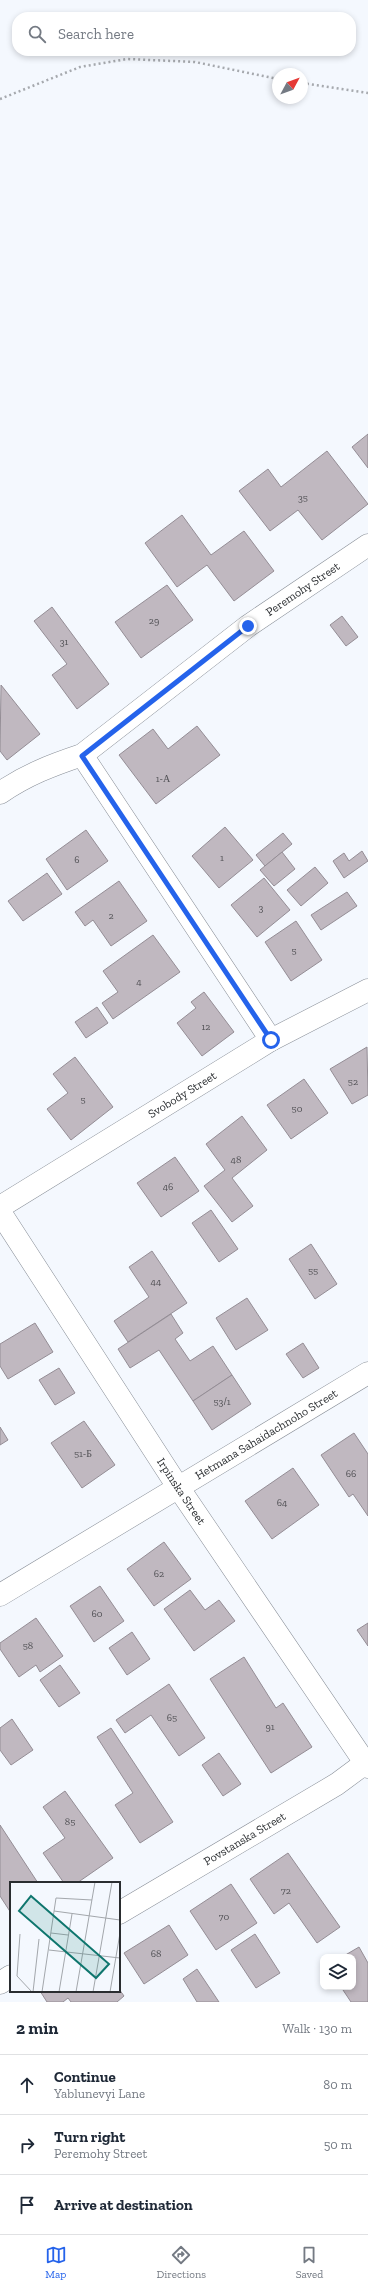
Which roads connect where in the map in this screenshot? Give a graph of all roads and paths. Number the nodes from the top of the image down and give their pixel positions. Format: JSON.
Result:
{"nodes":[{"id":1,"x":272,"y":78,"type":"edge"},
{"id":2,"x":308,"y":84,"type":"edge"},
{"id":3,"x":368,"y":93,"type":"edge"},
{"id":4,"x":0,"y":99,"type":"edge"},
{"id":5,"x":368,"y":545,"type":"edge"},
{"id":6,"x":82,"y":756,"type":"junction"},
{"id":7,"x":0,"y":793,"type":"edge"},
{"id":8,"x":368,"y":990,"type":"edge"},
{"id":9,"x":271,"y":1040,"type":"junction"},
{"id":10,"x":0,"y":1207,"type":"edge"},
{"id":11,"x":0,"y":1212,"type":"edge"},
{"id":12,"x":368,"y":1373,"type":"edge"},
{"id":13,"x":178,"y":1487,"type":"junction"},
{"id":14,"x":0,"y":1595,"type":"edge"},
{"id":15,"x":367,"y":1764,"type":"edge"},
{"id":16,"x":120,"y":1912,"type":"edge"},
{"id":17,"x":10,"y":1977,"type":"edge"},
{"id":18,"x":0,"y":1982,"type":"edge"}],
"edges":[{"from":1,"to":4,"type":"path"},
{"from":2,"to":3,"type":"path"},
{"from":5,"to":6,"type":"street","name":"Peremohy Street"},
{"from":6,"to":7,"type":"street","name":"Peremohy Street"},
{"from":6,"to":9,"type":"street"},
{"from":8,"to":9,"type":"street","name":"Svobody Street"},
{"from":9,"to":10,"type":"street","name":"Svobody Street"},
{"from":11,"to":13,"type":"street","name":"Irpinska Street"},
{"from":12,"to":13,"type":"street","name":"Hetmana Sahaidachnoho Street"},
{"from":13,"to":14,"type":"street","name":"Hetmana Sahaidachnoho Street"},
{"from":13,"to":15,"type":"street","name":"Irpinska Street"},
{"from":15,"to":16,"type":"street","name":"Povstanska Street"},
{"from":17,"to":18,"type":"street"}]}
